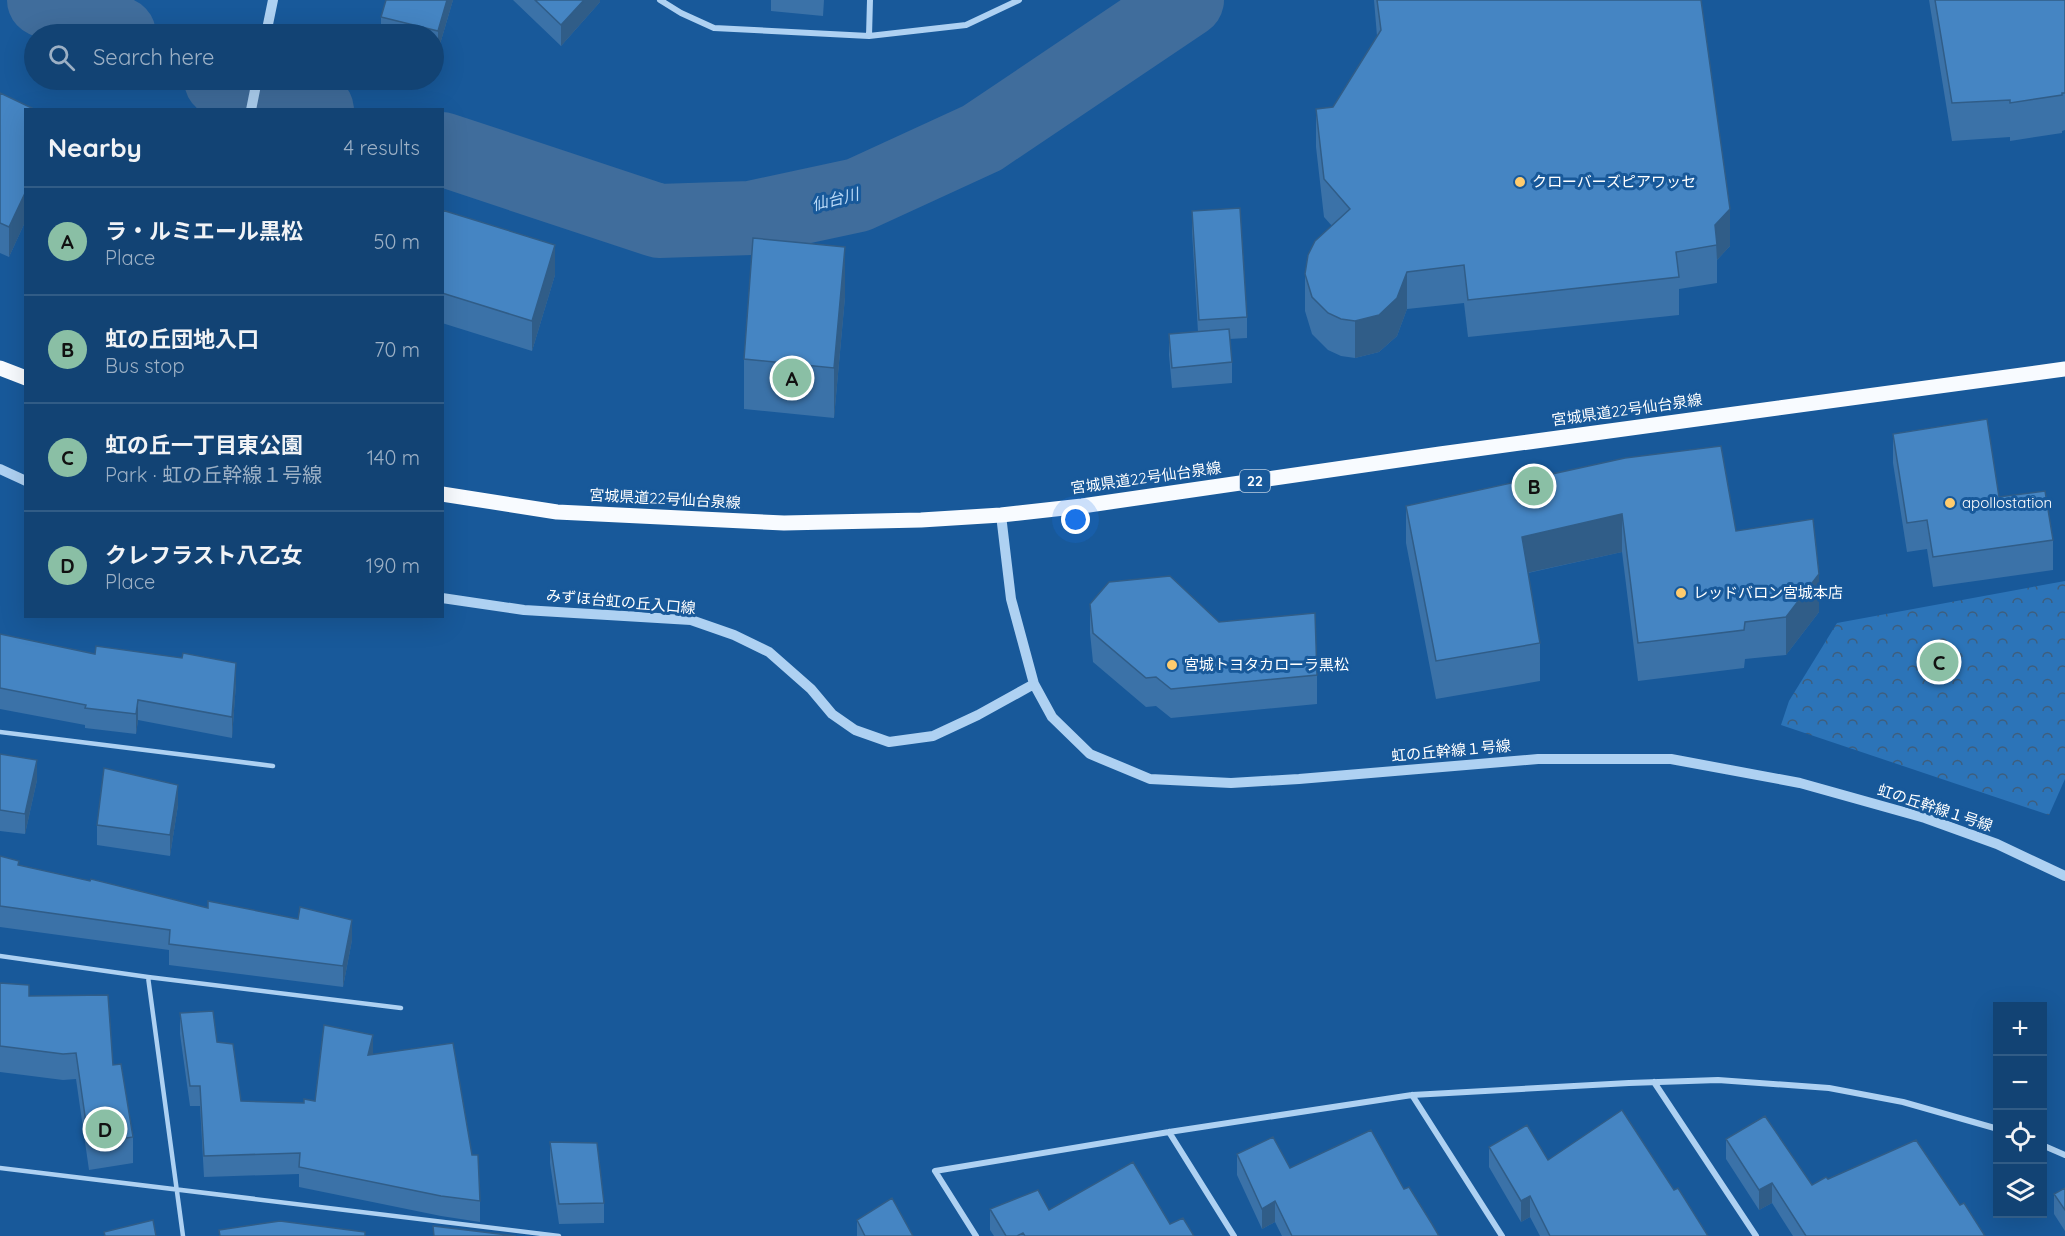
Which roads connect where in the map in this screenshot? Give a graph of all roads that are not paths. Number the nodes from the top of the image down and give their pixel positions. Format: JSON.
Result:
{"nodes":[{"id":1,"x":273,"y":0,"type":"edge"},
{"id":2,"x":660,"y":0,"type":"edge"},
{"id":3,"x":870,"y":0,"type":"edge"},
{"id":4,"x":1018,"y":0,"type":"edge"},
{"id":5,"x":268,"y":24,"type":"edge"},
{"id":6,"x":869,"y":36,"type":"junction"},
{"id":7,"x":255,"y":90,"type":"edge"},
{"id":8,"x":251,"y":108,"type":"edge"},
{"id":9,"x":0,"y":368,"type":"edge"},
{"id":10,"x":2065,"y":369,"type":"edge"},
{"id":11,"x":24,"y":377,"type":"edge"},
{"id":12,"x":0,"y":469,"type":"edge"},
{"id":13,"x":24,"y":480,"type":"edge"},
{"id":14,"x":444,"y":494,"type":"edge"},
{"id":15,"x":1001,"y":515,"type":"junction"},
{"id":16,"x":444,"y":598,"type":"edge"},
{"id":17,"x":1034,"y":684,"type":"junction"},
{"id":18,"x":0,"y":732,"type":"edge"},
{"id":19,"x":273,"y":766,"type":"dead end"},
{"id":20,"x":2065,"y":876,"type":"edge"},
{"id":21,"x":0,"y":956,"type":"edge"},
{"id":22,"x":148,"y":977,"type":"junction"},
{"id":23,"x":400,"y":1008,"type":"dead end"},
{"id":24,"x":1654,"y":1082,"type":"junction"},
{"id":25,"x":1412,"y":1095,"type":"junction"},
{"id":26,"x":1993,"y":1128,"type":"edge"},
{"id":27,"x":1169,"y":1132,"type":"junction"},
{"id":28,"x":2047,"y":1147,"type":"edge"},
{"id":29,"x":2065,"y":1155,"type":"edge"},
{"id":30,"x":0,"y":1168,"type":"edge"},
{"id":31,"x":177,"y":1190,"type":"junction"},
{"id":32,"x":183,"y":1236,"type":"edge"},
{"id":33,"x":559,"y":1236,"type":"edge"},
{"id":34,"x":976,"y":1236,"type":"edge"},
{"id":35,"x":1234,"y":1236,"type":"edge"},
{"id":36,"x":1502,"y":1236,"type":"edge"},
{"id":37,"x":1756,"y":1236,"type":"edge"}],
"edges":[{"from":1,"to":5,"type":"street"},
{"from":2,"to":6,"type":"street"},
{"from":3,"to":6,"type":"street"},
{"from":4,"to":6,"type":"street"},
{"from":7,"to":8,"type":"street"},
{"from":9,"to":11,"type":"main road"},
{"from":10,"to":15,"type":"main road","name":"宮城県道22号仙台泉線","number":"22"},
{"from":12,"to":13,"type":"street"},
{"from":14,"to":15,"type":"main road","name":"宮城県道22号仙台泉線","number":"22"},
{"from":15,"to":17,"type":"street","name":"虹の丘幹線１号線"},
{"from":16,"to":17,"type":"street","name":"みずほ台虹の丘入口線"},
{"from":17,"to":20,"type":"street","name":"虹の丘幹線１号線"},
{"from":18,"to":19,"type":"lane"},
{"from":21,"to":22,"type":"lane"},
{"from":22,"to":23,"type":"lane"},
{"from":22,"to":31,"type":"lane"},
{"from":24,"to":25,"type":"street"},
{"from":24,"to":26,"type":"street"},
{"from":24,"to":37,"type":"street"},
{"from":25,"to":27,"type":"street"},
{"from":25,"to":36,"type":"street"},
{"from":27,"to":34,"type":"street"},
{"from":27,"to":35,"type":"street"},
{"from":28,"to":29,"type":"street"},
{"from":30,"to":31,"type":"lane"},
{"from":31,"to":32,"type":"lane"},
{"from":31,"to":33,"type":"lane"}]}
